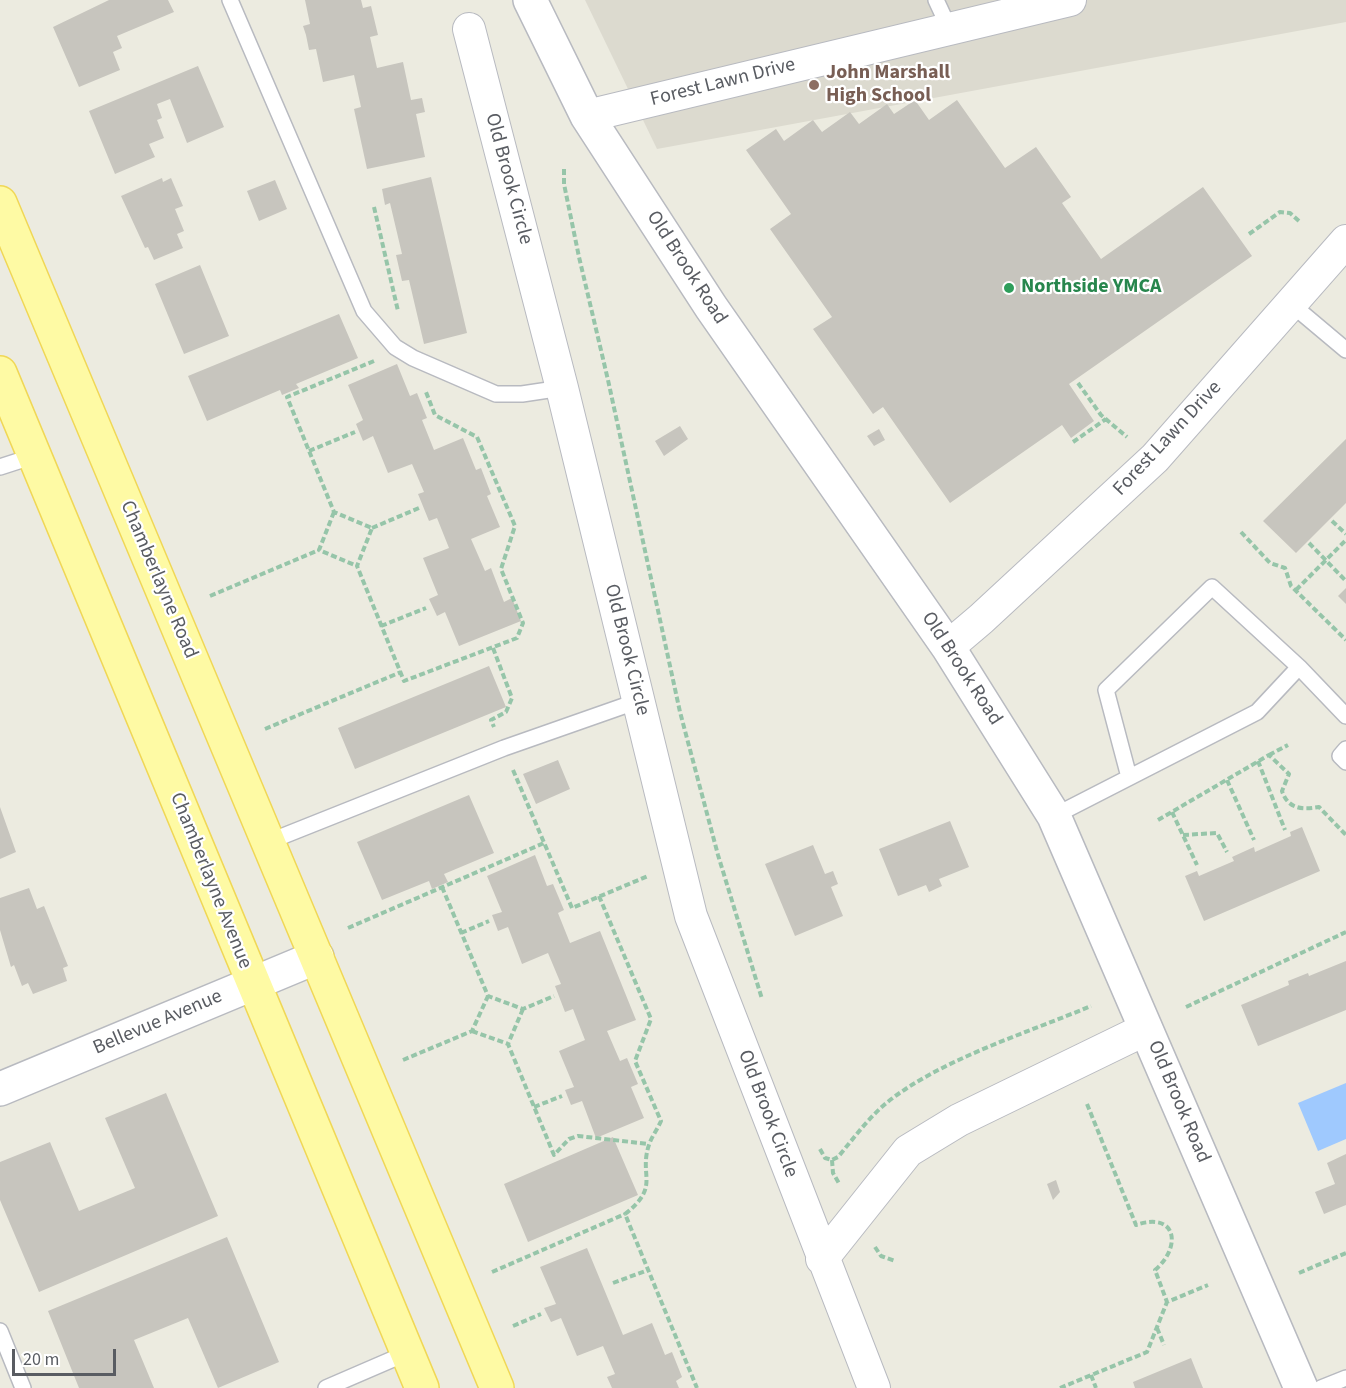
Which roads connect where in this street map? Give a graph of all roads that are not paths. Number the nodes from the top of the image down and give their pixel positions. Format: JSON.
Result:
{"nodes":[{"id":1,"x":230,"y":0,"type":"edge"},
{"id":2,"x":530,"y":0,"type":"edge"},
{"id":3,"x":936,"y":0,"type":"edge"},
{"id":4,"x":1070,"y":0,"type":"edge"},
{"id":5,"x":949,"y":28,"type":"junction"},
{"id":6,"x":469,"y":29,"type":"dead end"},
{"id":7,"x":587,"y":116,"type":"junction"},
{"id":8,"x":0,"y":204,"type":"edge"},
{"id":9,"x":1346,"y":241,"type":"edge"},
{"id":10,"x":1290,"y":303,"type":"junction"},
{"id":11,"x":1346,"y":350,"type":"edge"},
{"id":12,"x":0,"y":373,"type":"edge"},
{"id":13,"x":562,"y":388,"type":"junction"},
{"id":14,"x":34,"y":456,"type":"junction"},
{"id":15,"x":0,"y":467,"type":"edge"},
{"id":16,"x":948,"y":647,"type":"junction"},
{"id":17,"x":1299,"y":667,"type":"junction"},
{"id":18,"x":638,"y":700,"type":"junction"},
{"id":19,"x":1346,"y":716,"type":"edge"},
{"id":20,"x":1346,"y":749,"type":"edge"},
{"id":21,"x":1346,"y":762,"type":"edge"},
{"id":22,"x":1129,"y":777,"type":"junction"},
{"id":23,"x":1054,"y":816,"type":"junction"},
{"id":24,"x":268,"y":842,"type":"junction"},
{"id":25,"x":316,"y":957,"type":"junction"},
{"id":26,"x":252,"y":983,"type":"junction"},
{"id":27,"x":1146,"y":1029,"type":"junction"},
{"id":28,"x":0,"y":1089,"type":"edge"},
{"id":29,"x":822,"y":1259,"type":"junction"},
{"id":30,"x":0,"y":1330,"type":"edge"},
{"id":31,"x":407,"y":1353,"type":"junction"},
{"id":32,"x":1346,"y":1378,"type":"edge"},
{"id":33,"x":23,"y":1388,"type":"edge"},
{"id":34,"x":326,"y":1388,"type":"edge"},
{"id":35,"x":422,"y":1388,"type":"edge"},
{"id":36,"x":497,"y":1388,"type":"edge"},
{"id":37,"x":874,"y":1388,"type":"edge"},
{"id":38,"x":1301,"y":1388,"type":"edge"},
{"id":39,"x":1321,"y":1388,"type":"edge"}],
"edges":[{"from":1,"to":13,"type":"lane"},
{"from":2,"to":7,"type":"street","name":"Old Brook Road"},
{"from":3,"to":5,"type":"lane"},
{"from":4,"to":5,"type":"street","name":"Forest Lawn Drive"},
{"from":5,"to":7,"type":"street","name":"Forest Lawn Drive"},
{"from":6,"to":13,"type":"street","name":"Old Brook Circle"},
{"from":7,"to":16,"type":"street","name":"Old Brook Road"},
{"from":8,"to":24,"type":"main road","name":"Chamberlayne Road"},
{"from":9,"to":10,"type":"street","name":"Forest Lawn Drive"},
{"from":10,"to":11,"type":"lane"},
{"from":10,"to":16,"type":"street","name":"Forest Lawn Drive"},
{"from":12,"to":14,"type":"main road","name":"Chamberlayne Avenue"},
{"from":13,"to":18,"type":"street","name":"Old Brook Circle"},
{"from":14,"to":15,"type":"lane"},
{"from":14,"to":26,"type":"main road","name":"Chamberlayne Avenue"},
{"from":16,"to":23,"type":"street","name":"Old Brook Road"},
{"from":17,"to":19,"type":"lane"},
{"from":17,"to":22,"type":"lane"},
{"from":17,"to":22,"type":"lane"},
{"from":18,"to":24,"type":"lane"},
{"from":18,"to":29,"type":"street","name":"Old Brook Circle"},
{"from":20,"to":21,"type":"lane"},
{"from":22,"to":23,"type":"lane"},
{"from":23,"to":27,"type":"street","name":"Old Brook Road"},
{"from":24,"to":25,"type":"main road","name":"Chamberlayne Road"},
{"from":25,"to":26,"type":"street","name":"Bellevue Avenue"},
{"from":25,"to":36,"type":"main road"},
{"from":26,"to":28,"type":"street","name":"Bellevue Avenue"},
{"from":26,"to":31,"type":"main road","name":"Chamberlayne Avenue"},
{"from":27,"to":29,"type":"street"},
{"from":27,"to":38,"type":"street","name":"Old Brook Road"},
{"from":29,"to":37,"type":"street","name":"Old Brook Circle"},
{"from":30,"to":33,"type":"lane"},
{"from":31,"to":34,"type":"lane"},
{"from":31,"to":35,"type":"main road","name":"Chamberlayne Avenue"},
{"from":32,"to":39,"type":"lane"}]}
